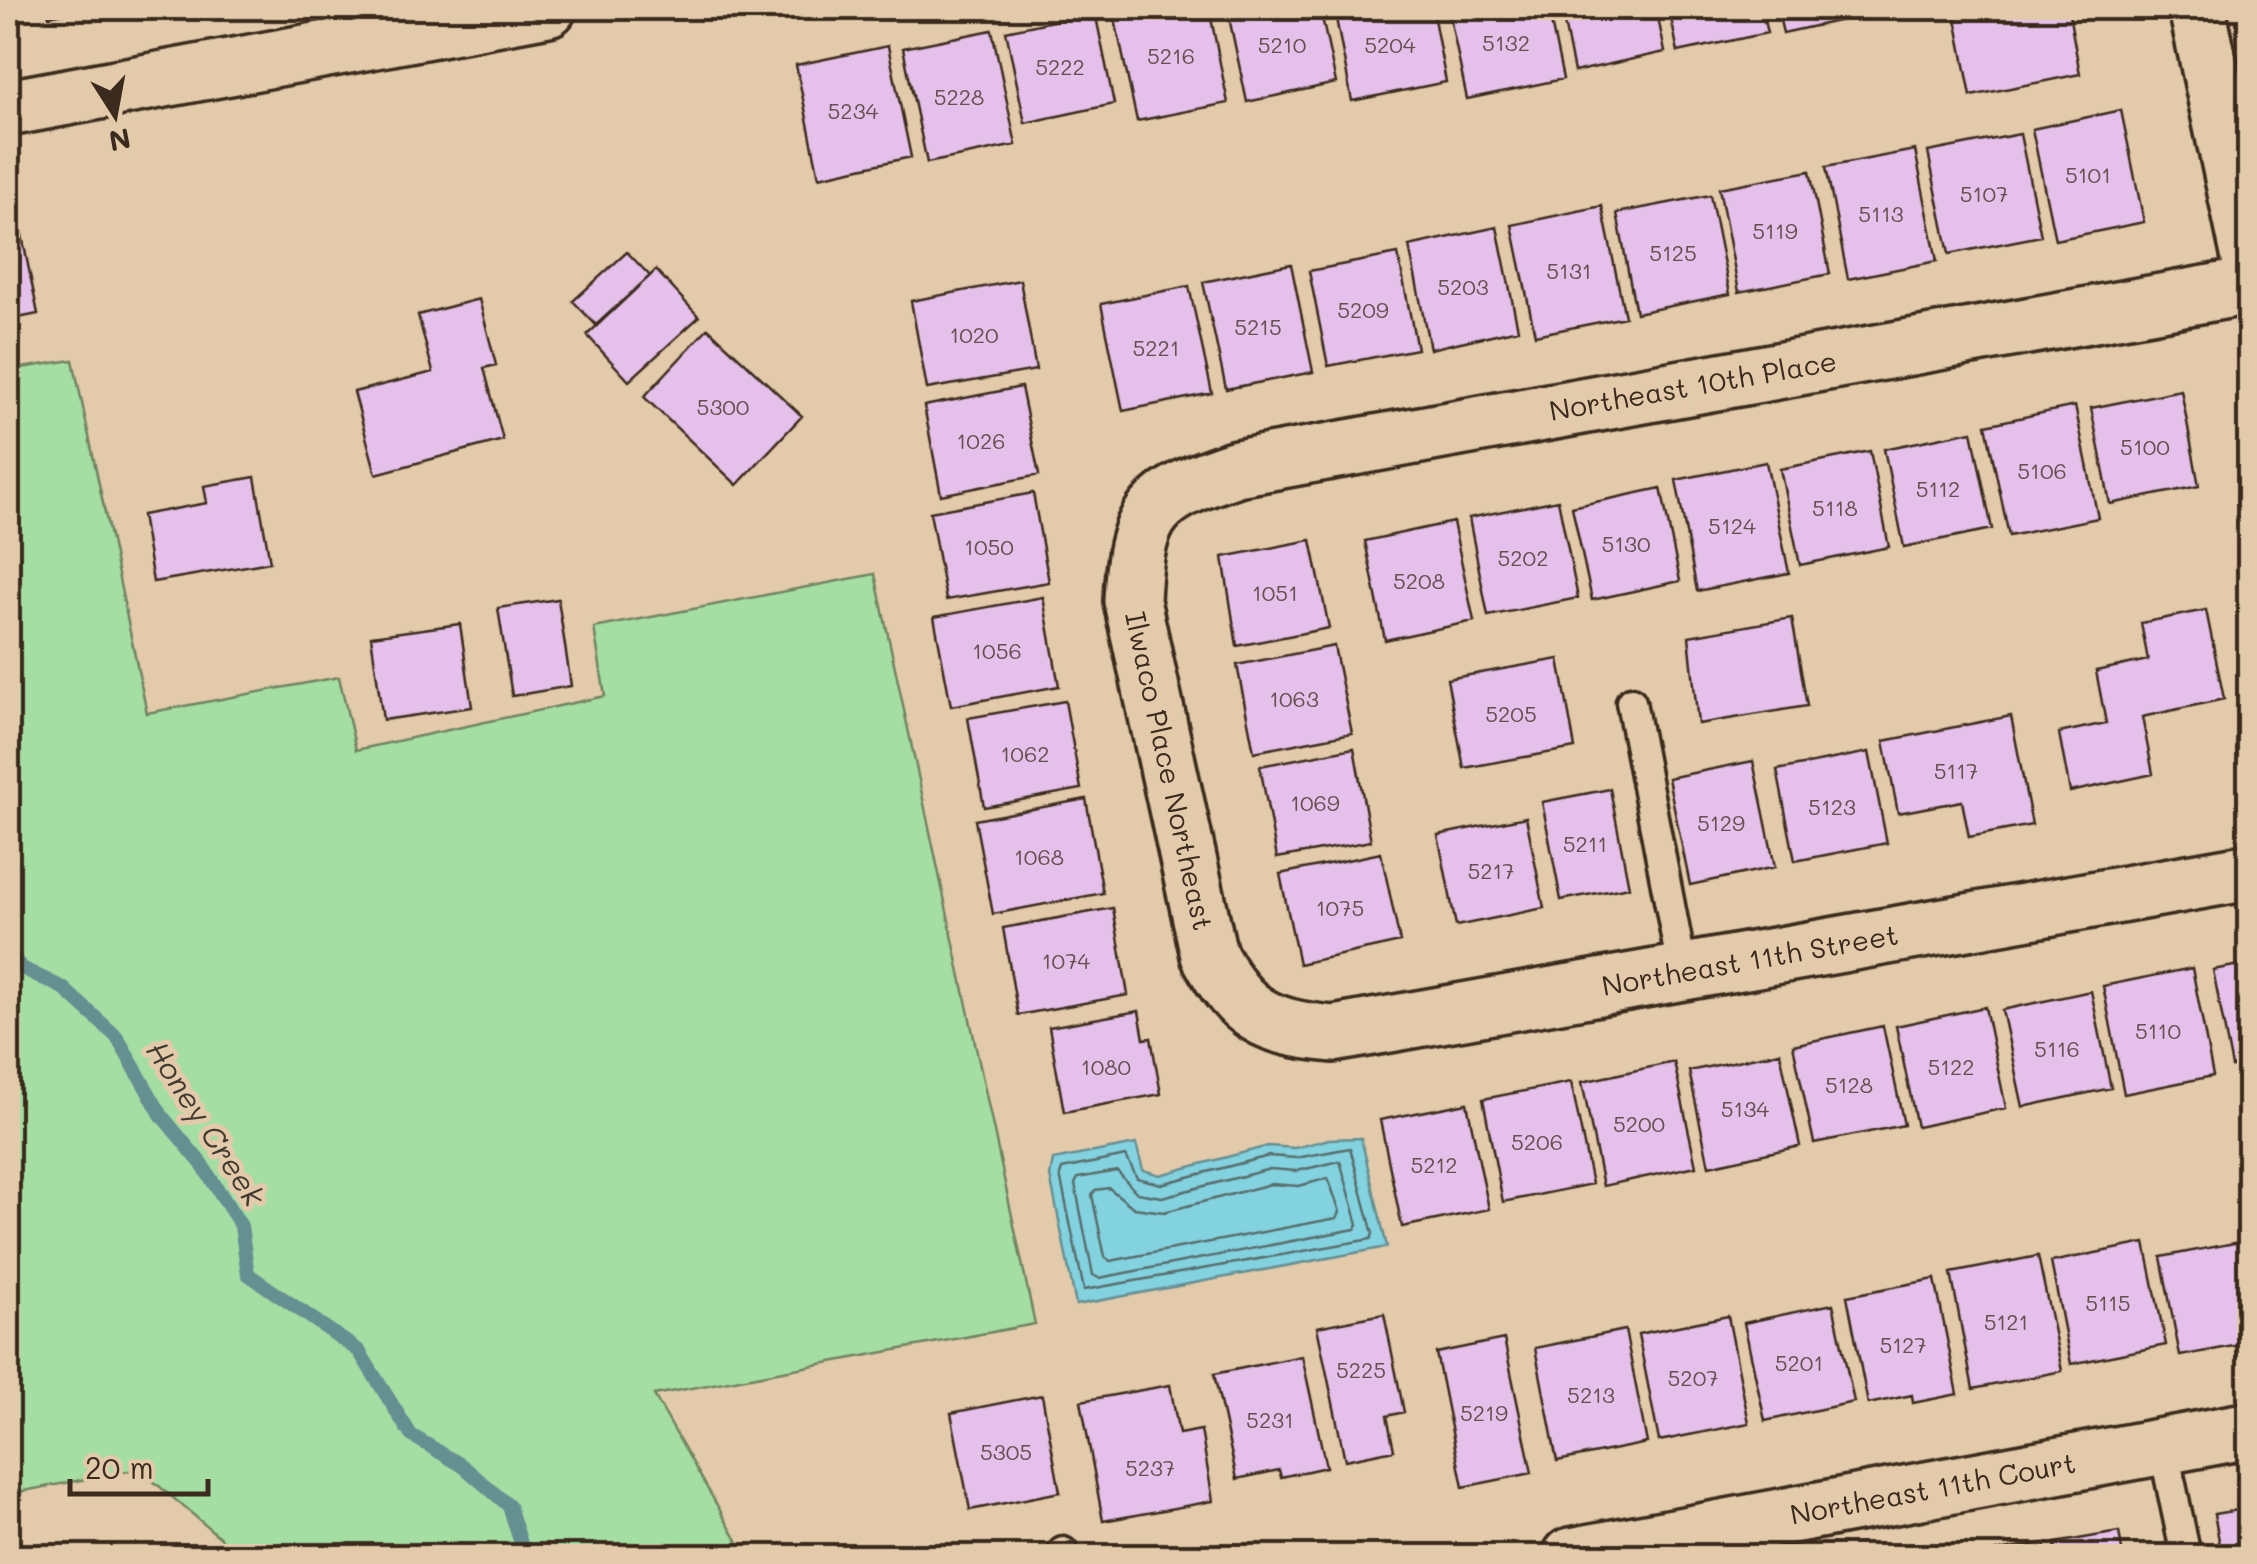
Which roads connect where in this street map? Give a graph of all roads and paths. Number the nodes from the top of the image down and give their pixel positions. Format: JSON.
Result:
{"nodes":[{"id":1,"x":2197,"y":8,"type":"edge"},
{"id":2,"x":513,"y":11,"type":"edge"},
{"id":3,"x":8,"y":107,"type":"edge"},
{"id":4,"x":2250,"y":258,"type":"edge"},
{"id":5,"x":2250,"y":286,"type":"edge"},
{"id":6,"x":1148,"y":516,"type":"joint"},
{"id":7,"x":1630,"y":702,"type":"dead end"},
{"id":8,"x":2250,"y":872,"type":"edge"},
{"id":9,"x":1683,"y":972,"type":"junction"},
{"id":10,"x":1254,"y":1016,"type":"joint"},
{"id":11,"x":2250,"y":1430,"type":"edge"},
{"id":12,"x":2163,"y":1446,"type":"junction"},
{"id":13,"x":1706,"y":1544,"type":"edge"},
{"id":14,"x":1571,"y":1556,"type":"edge"},
{"id":15,"x":2186,"y":1556,"type":"edge"}],
"edges":[{"from":1,"to":4,"type":"street"},
{"from":2,"to":3,"type":"street"},
{"from":5,"to":6,"type":"street","name":"Northeast 10th Place"},
{"from":6,"to":10,"type":"street","name":"Ilwaco Place Northeast"},
{"from":7,"to":9,"type":"lane"},
{"from":8,"to":9,"type":"street","name":"Northeast 11th Street"},
{"from":9,"to":10,"type":"street","name":"Northeast 11th Street"},
{"from":11,"to":12,"type":"street","name":"Northeast 11th Court"},
{"from":12,"to":13,"type":"street","name":"Northeast 11th Court"},
{"from":12,"to":15,"type":"lane"},
{"from":13,"to":14,"type":"street","name":"Northeast 11th Court"}]}
